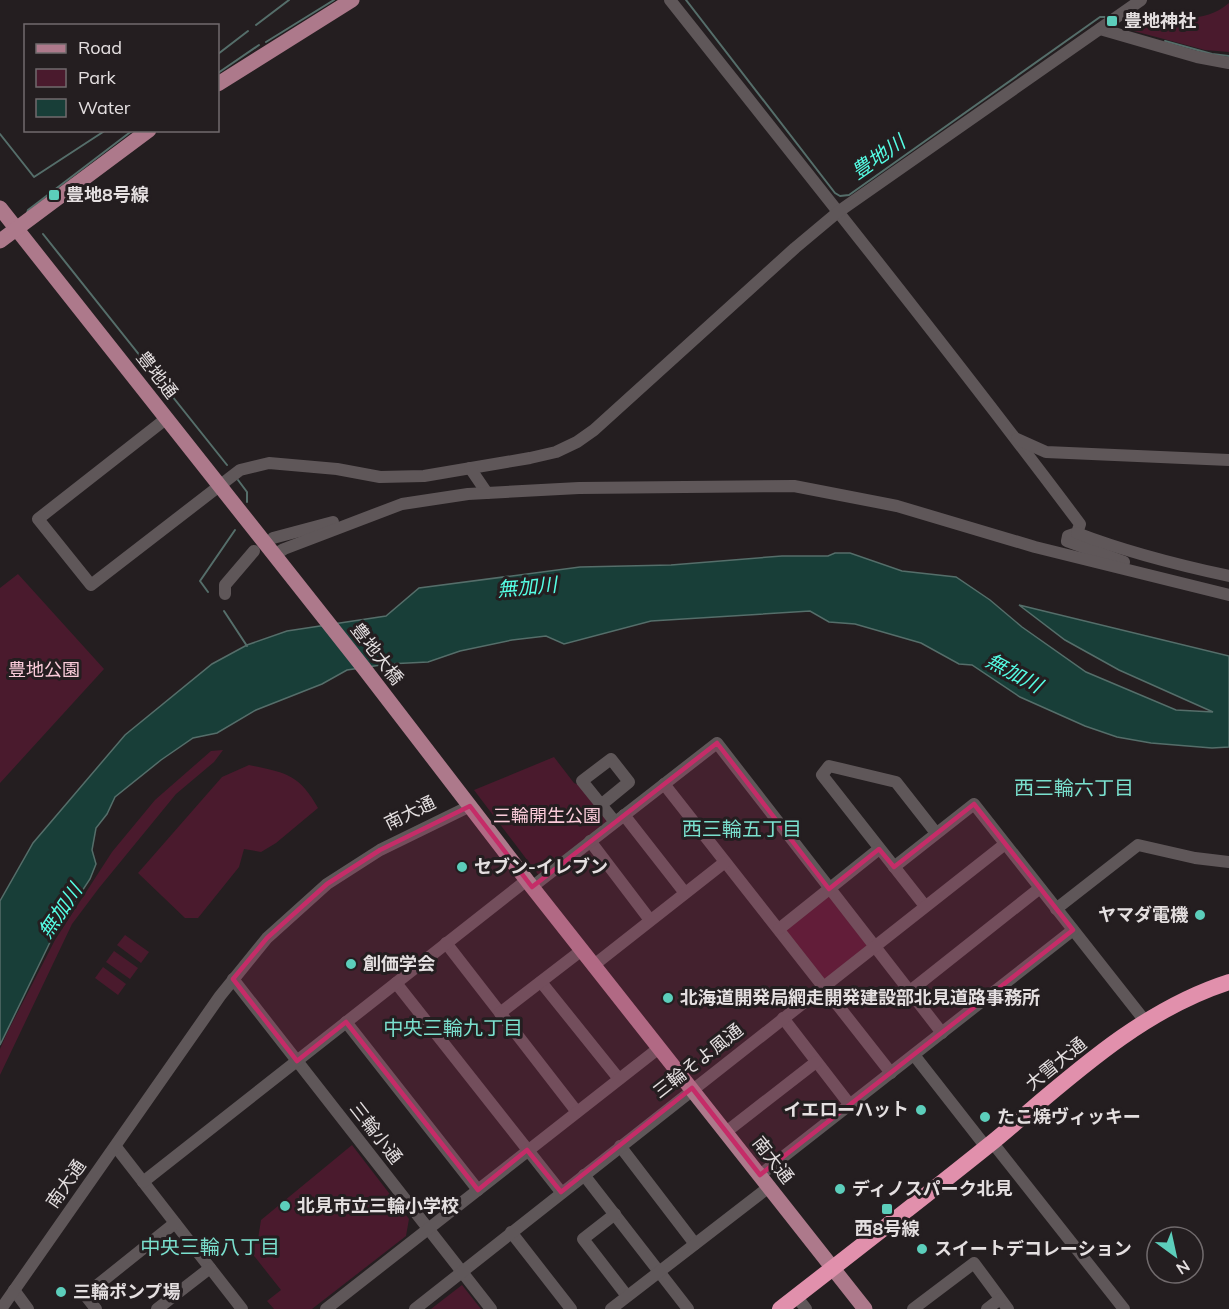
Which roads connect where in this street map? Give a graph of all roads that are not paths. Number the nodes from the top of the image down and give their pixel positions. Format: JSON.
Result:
{"nodes":[{"id":1,"x":352,"y":0,"type":"edge"},
{"id":2,"x":670,"y":0,"type":"edge"},
{"id":3,"x":1141,"y":0,"type":"edge"},
{"id":4,"x":1100,"y":29,"type":"junction"},
{"id":5,"x":1229,"y":63,"type":"edge"},
{"id":6,"x":219,"y":83,"type":"edge"},
{"id":7,"x":146,"y":132,"type":"edge"},
{"id":8,"x":0,"y":208,"type":"edge"},
{"id":9,"x":838,"y":212,"type":"junction"},
{"id":10,"x":16,"y":228,"type":"junction"},
{"id":11,"x":0,"y":241,"type":"edge"},
{"id":12,"x":166,"y":418,"type":"junction"},
{"id":13,"x":1016,"y":439,"type":"junction"},
{"id":14,"x":1229,"y":460,"type":"edge"},
{"id":15,"x":470,"y":468,"type":"junction"},
{"id":16,"x":218,"y":485,"type":"junction"},
{"id":17,"x":487,"y":493,"type":"junction"},
{"id":18,"x":369,"y":517,"type":"junction"},
{"id":19,"x":1077,"y":533,"type":"junction"},
{"id":20,"x":273,"y":538,"type":"dead end"},
{"id":21,"x":254,"y":551,"type":"dead end"},
{"id":22,"x":277,"y":558,"type":"junction"},
{"id":23,"x":1132,"y":570,"type":"junction"},
{"id":24,"x":1229,"y":576,"type":"edge"},
{"id":25,"x":225,"y":594,"type":"dead end"},
{"id":26,"x":1229,"y":595,"type":"edge"},
{"id":27,"x":664,"y":784,"type":"junction"},
{"id":28,"x":601,"y":805,"type":"dead end"},
{"id":29,"x":470,"y":806,"type":"junction"},
{"id":30,"x":619,"y":819,"type":"junction"},
{"id":31,"x":936,"y":833,"type":"junction"},
{"id":32,"x":590,"y":842,"type":"junction"},
{"id":33,"x":1005,"y":844,"type":"junction"},
{"id":34,"x":879,"y":849,"type":"junction"},
{"id":35,"x":725,"y":862,"type":"junction"},
{"id":36,"x":1229,"y":862,"type":"edge"},
{"id":37,"x":894,"y":867,"type":"junction"},
{"id":38,"x":529,"y":884,"type":"junction"},
{"id":39,"x":1040,"y":888,"type":"junction"},
{"id":40,"x":829,"y":889,"type":"junction"},
{"id":41,"x":685,"y":893,"type":"junction"},
{"id":42,"x":925,"y":906,"type":"junction"},
{"id":43,"x":1056,"y":909,"type":"junction"},
{"id":44,"x":650,"y":920,"type":"junction"},
{"id":45,"x":779,"y":929,"type":"junction"},
{"id":46,"x":1073,"y":930,"type":"junction"},
{"id":47,"x":446,"y":943,"type":"junction"},
{"id":48,"x":874,"y":946,"type":"junction"},
{"id":49,"x":582,"y":950,"type":"junction"},
{"id":50,"x":594,"y":965,"type":"junction"},
{"id":51,"x":233,"y":979,"type":"junction"},
{"id":52,"x":541,"y":982,"type":"junction"},
{"id":53,"x":396,"y":983,"type":"junction"},
{"id":54,"x":1228,"y":984,"type":"edge"},
{"id":55,"x":823,"y":986,"type":"junction"},
{"id":56,"x":909,"y":991,"type":"junction"},
{"id":57,"x":500,"y":1013,"type":"junction"},
{"id":58,"x":783,"y":1018,"type":"junction"},
{"id":59,"x":1145,"y":1021,"type":"junction"},
{"id":60,"x":346,"y":1022,"type":"junction"},
{"id":61,"x":942,"y":1033,"type":"junction"},
{"id":62,"x":659,"y":1048,"type":"junction"},
{"id":63,"x":914,"y":1055,"type":"junction"},
{"id":64,"x":297,"y":1061,"type":"junction"},
{"id":65,"x":816,"y":1062,"type":"junction"},
{"id":66,"x":891,"y":1073,"type":"junction"},
{"id":67,"x":619,"y":1080,"type":"junction"},
{"id":68,"x":692,"y":1088,"type":"junction"},
{"id":69,"x":850,"y":1105,"type":"junction"},
{"id":70,"x":577,"y":1112,"type":"junction"},
{"id":71,"x":726,"y":1132,"type":"junction"},
{"id":72,"x":989,"y":1144,"type":"junction"},
{"id":73,"x":620,"y":1146,"type":"junction"},
{"id":74,"x":116,"y":1147,"type":"junction"},
{"id":75,"x":527,"y":1150,"type":"junction"},
{"id":76,"x":584,"y":1175,"type":"junction"},
{"id":77,"x":765,"y":1181,"type":"junction"},
{"id":78,"x":144,"y":1182,"type":"junction"},
{"id":79,"x":478,"y":1190,"type":"junction"},
{"id":80,"x":561,"y":1192,"type":"junction"},
{"id":81,"x":615,"y":1214,"type":"junction"},
{"id":82,"x":175,"y":1223,"type":"junction"},
{"id":83,"x":428,"y":1229,"type":"junction"},
{"id":84,"x":511,"y":1232,"type":"junction"},
{"id":85,"x":695,"y":1244,"type":"junction"},
{"id":86,"x":833,"y":1267,"type":"junction"},
{"id":87,"x":210,"y":1268,"type":"junction"},
{"id":88,"x":462,"y":1271,"type":"junction"},
{"id":89,"x":659,"y":1272,"type":"junction"},
{"id":90,"x":14,"y":1290,"type":"junction"},
{"id":91,"x":627,"y":1296,"type":"junction"},
{"id":92,"x":1000,"y":1299,"type":"junction"},
{"id":93,"x":801,"y":1303,"type":"edge"},
{"id":94,"x":1,"y":1309,"type":"edge"},
{"id":95,"x":28,"y":1309,"type":"edge"},
{"id":96,"x":96,"y":1309,"type":"edge"},
{"id":97,"x":157,"y":1309,"type":"edge"},
{"id":98,"x":243,"y":1309,"type":"edge"},
{"id":99,"x":326,"y":1309,"type":"edge"},
{"id":100,"x":415,"y":1309,"type":"edge"},
{"id":101,"x":491,"y":1309,"type":"edge"},
{"id":102,"x":571,"y":1309,"type":"edge"},
{"id":103,"x":611,"y":1309,"type":"edge"},
{"id":104,"x":688,"y":1309,"type":"edge"},
{"id":105,"x":780,"y":1309,"type":"edge"},
{"id":106,"x":865,"y":1309,"type":"edge"},
{"id":107,"x":913,"y":1309,"type":"edge"},
{"id":108,"x":987,"y":1309,"type":"edge"},
{"id":109,"x":1008,"y":1309,"type":"edge"},
{"id":110,"x":1124,"y":1309,"type":"edge"}],
"edges":[{"from":1,"to":6,"type":"main road"},
{"from":2,"to":9,"type":"street"},
{"from":3,"to":4,"type":"street"},
{"from":4,"to":5,"type":"street"},
{"from":4,"to":9,"type":"street"},
{"from":7,"to":10,"type":"main road"},
{"from":8,"to":10,"type":"main road","name":"豊地通"},
{"from":9,"to":13,"type":"street"},
{"from":9,"to":15,"type":"street"},
{"from":10,"to":11,"type":"main road"},
{"from":10,"to":12,"type":"main road","name":"豊地通"},
{"from":12,"to":16,"type":"main road","name":"豊地通"},
{"from":12,"to":16,"type":"street"},
{"from":13,"to":14,"type":"street"},
{"from":13,"to":19,"type":"street"},
{"from":15,"to":16,"type":"street"},
{"from":15,"to":17,"type":"street"},
{"from":16,"to":22,"type":"main road","name":"豊地通"},
{"from":17,"to":18,"type":"street"},
{"from":17,"to":23,"type":"street"},
{"from":18,"to":20,"type":"street"},
{"from":18,"to":22,"type":"street"},
{"from":19,"to":23,"type":"street"},
{"from":19,"to":24,"type":"street"},
{"from":21,"to":25,"type":"street"},
{"from":22,"to":29,"type":"main road","name":"豊地大橋"},
{"from":23,"to":26,"type":"street"},
{"from":27,"to":30,"type":"street"},
{"from":27,"to":35,"type":"street"},
{"from":27,"to":40,"type":"street"},
{"from":28,"to":30,"type":"street"},
{"from":29,"to":38,"type":"main road","name":"南大通"},
{"from":29,"to":51,"type":"street","name":"南大通"},
{"from":30,"to":32,"type":"street"},
{"from":30,"to":41,"type":"street"},
{"from":31,"to":33,"type":"street"},
{"from":31,"to":34,"type":"street"},
{"from":31,"to":37,"type":"street"},
{"from":32,"to":38,"type":"street"},
{"from":32,"to":44,"type":"street"},
{"from":33,"to":39,"type":"street"},
{"from":33,"to":42,"type":"street","name":"三輪そよ風通"},
{"from":34,"to":37,"type":"street"},
{"from":34,"to":40,"type":"street"},
{"from":35,"to":41,"type":"street"},
{"from":35,"to":45,"type":"street"},
{"from":36,"to":43,"type":"street"},
{"from":37,"to":42,"type":"street"},
{"from":38,"to":47,"type":"street"},
{"from":38,"to":49,"type":"main road","name":"南大通"},
{"from":39,"to":43,"type":"street"},
{"from":39,"to":56,"type":"street"},
{"from":40,"to":45,"type":"street"},
{"from":40,"to":48,"type":"street"},
{"from":41,"to":44,"type":"street"},
{"from":42,"to":48,"type":"street","name":"三輪そよ風通"},
{"from":43,"to":46,"type":"street"},
{"from":44,"to":50,"type":"street"},
{"from":45,"to":55,"type":"street"},
{"from":46,"to":59,"type":"street"},
{"from":46,"to":61,"type":"street"},
{"from":47,"to":53,"type":"street"},
{"from":47,"to":57,"type":"street"},
{"from":48,"to":55,"type":"street","name":"三輪そよ風通"},
{"from":48,"to":56,"type":"street"},
{"from":49,"to":50,"type":"main road","name":"南大通"},
{"from":49,"to":52,"type":"street"},
{"from":50,"to":62,"type":"main road","name":"南大通"},
{"from":51,"to":64,"type":"street","name":"三輪小通"},
{"from":51,"to":74,"type":"street","name":"南大通"},
{"from":52,"to":57,"type":"street"},
{"from":52,"to":67,"type":"street"},
{"from":53,"to":60,"type":"street"},
{"from":53,"to":75,"type":"street"},
{"from":54,"to":59,"type":"highway","name":"大雪大通"},
{"from":55,"to":58,"type":"street","name":"三輪そよ風通"},
{"from":55,"to":66,"type":"street"},
{"from":56,"to":61,"type":"street"},
{"from":57,"to":70,"type":"street"},
{"from":58,"to":65,"type":"street"},
{"from":58,"to":68,"type":"street","name":"三輪そよ風通"},
{"from":59,"to":72,"type":"highway","name":"大雪大通"},
{"from":60,"to":64,"type":"street"},
{"from":60,"to":79,"type":"street"},
{"from":61,"to":63,"type":"street"},
{"from":62,"to":67,"type":"street"},
{"from":62,"to":68,"type":"main road","name":"南大通"},
{"from":63,"to":66,"type":"street"},
{"from":63,"to":72,"type":"street"},
{"from":64,"to":78,"type":"street"},
{"from":64,"to":83,"type":"street","name":"三輪小通"},
{"from":65,"to":69,"type":"street"},
{"from":65,"to":71,"type":"street"},
{"from":66,"to":69,"type":"street"},
{"from":67,"to":70,"type":"street"},
{"from":68,"to":71,"type":"main road","name":"南大通"},
{"from":68,"to":73,"type":"street","name":"三輪そよ風通"},
{"from":69,"to":77,"type":"street"},
{"from":70,"to":75,"type":"street"},
{"from":71,"to":77,"type":"main road","name":"南大通"},
{"from":72,"to":86,"type":"highway","name":"大雪大通"},
{"from":72,"to":110,"type":"street"},
{"from":73,"to":76,"type":"street","name":"三輪そよ風通"},
{"from":73,"to":85,"type":"street"},
{"from":74,"to":78,"type":"street"},
{"from":74,"to":90,"type":"street","name":"南大通"},
{"from":75,"to":79,"type":"street"},
{"from":75,"to":80,"type":"street"},
{"from":76,"to":80,"type":"street","name":"三輪そよ風通"},
{"from":76,"to":81,"type":"street"},
{"from":77,"to":85,"type":"street"},
{"from":77,"to":86,"type":"main road","name":"南大通"},
{"from":78,"to":82,"type":"street"},
{"from":79,"to":83,"type":"street"},
{"from":80,"to":84,"type":"street","name":"三輪そよ風通"},
{"from":81,"to":89,"type":"street"},
{"from":81,"to":91,"type":"street"},
{"from":82,"to":87,"type":"street"},
{"from":82,"to":96,"type":"street"},
{"from":83,"to":88,"type":"street","name":"三輪小通"},
{"from":83,"to":99,"type":"street"},
{"from":84,"to":88,"type":"street","name":"三輪そよ風通"},
{"from":84,"to":102,"type":"street"},
{"from":85,"to":89,"type":"street"},
{"from":86,"to":93,"type":"highway","name":"大雪大通"},
{"from":86,"to":106,"type":"main road","name":"南大通"},
{"from":87,"to":97,"type":"street"},
{"from":87,"to":98,"type":"street"},
{"from":88,"to":100,"type":"street","name":"三輪そよ風通"},
{"from":88,"to":101,"type":"street","name":"三輪小通"},
{"from":89,"to":91,"type":"street"},
{"from":89,"to":104,"type":"street"},
{"from":90,"to":94,"type":"street","name":"南大通"},
{"from":90,"to":95,"type":"street"},
{"from":91,"to":103,"type":"street"},
{"from":92,"to":107,"type":"street"},
{"from":92,"to":108,"type":"street"},
{"from":92,"to":109,"type":"street"},
{"from":93,"to":105,"type":"highway","name":"大雪大通"}]}
